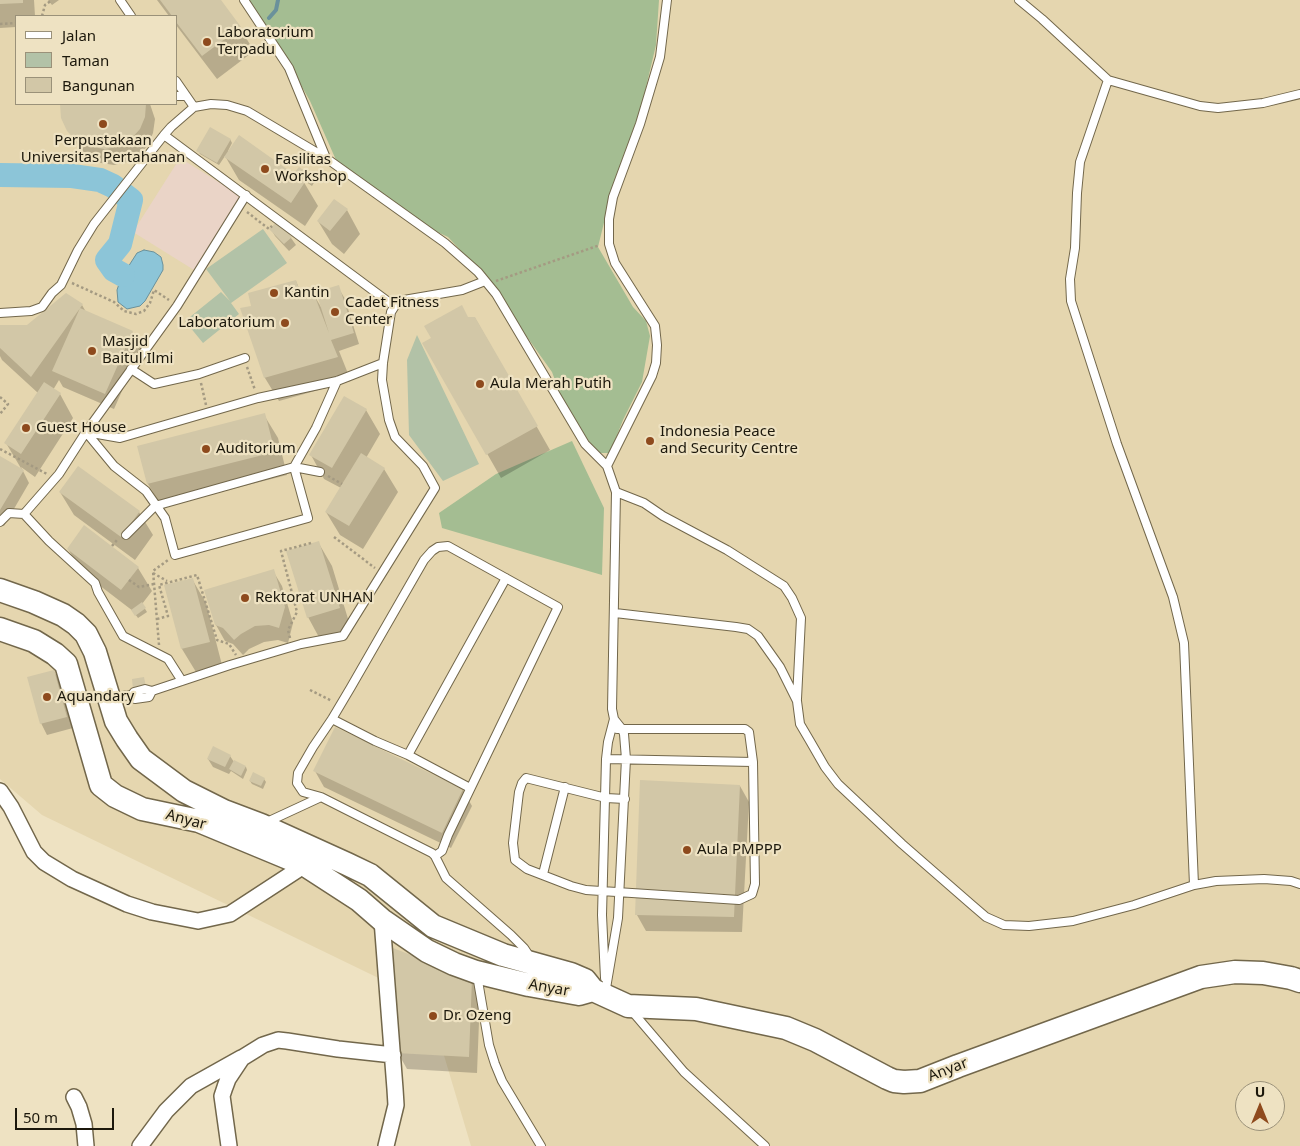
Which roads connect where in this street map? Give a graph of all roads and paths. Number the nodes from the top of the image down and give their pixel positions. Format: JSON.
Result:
{"nodes":[{"id":1,"x":52,"y":0,"type":"edge"},
{"id":2,"x":120,"y":0,"type":"edge"},
{"id":3,"x":244,"y":0,"type":"edge"},
{"id":4,"x":667,"y":0,"type":"edge"},
{"id":5,"x":1019,"y":0,"type":"edge"},
{"id":6,"x":42,"y":15,"type":"edge"},
{"id":7,"x":130,"y":15,"type":"edge"},
{"id":8,"x":15,"y":23,"type":"edge"},
{"id":9,"x":0,"y":24,"type":"edge"},
{"id":10,"x":1108,"y":80,"type":"junction"},
{"id":11,"x":178,"y":84,"type":"edge"},
{"id":12,"x":1300,"y":94,"type":"edge"},
{"id":13,"x":178,"y":96,"type":"edge"},
{"id":14,"x":186,"y":96,"type":"junction"},
{"id":15,"x":194,"y":107,"type":"junction"},
{"id":16,"x":164,"y":135,"type":"junction"},
{"id":17,"x":326,"y":158,"type":"junction"},
{"id":18,"x":246,"y":195,"type":"junction"},
{"id":19,"x":609,"y":242,"type":"junction"},
{"id":20,"x":64,"y":279,"type":"junction"},
{"id":21,"x":486,"y":282,"type":"junction"},
{"id":22,"x":177,"y":306,"type":"junction"},
{"id":23,"x":394,"y":306,"type":"junction"},
{"id":24,"x":0,"y":313,"type":"edge"},
{"id":25,"x":245,"y":358,"type":"dead end"},
{"id":26,"x":383,"y":363,"type":"junction"},
{"id":27,"x":131,"y":369,"type":"junction"},
{"id":28,"x":199,"y":374,"type":"junction"},
{"id":29,"x":336,"y":380,"type":"junction"},
{"id":30,"x":0,"y":397,"type":"edge"},
{"id":31,"x":208,"y":413,"type":"junction"},
{"id":32,"x":0,"y":414,"type":"edge"},
{"id":33,"x":86,"y":432,"type":"junction"},
{"id":34,"x":0,"y":449,"type":"edge"},
{"id":35,"x":607,"y":466,"type":"junction"},
{"id":36,"x":294,"y":467,"type":"junction"},
{"id":37,"x":320,"y":472,"type":"joint"},
{"id":38,"x":55,"y":479,"type":"junction"},
{"id":39,"x":342,"y":484,"type":"dead end"},
{"id":40,"x":616,"y":492,"type":"junction"},
{"id":41,"x":155,"y":506,"type":"junction"},
{"id":42,"x":24,"y":514,"type":"junction"},
{"id":43,"x":0,"y":522,"type":"edge"},
{"id":44,"x":126,"y":535,"type":"dead end"},
{"id":45,"x":334,"y":537,"type":"dead end"},
{"id":46,"x":311,"y":543,"type":"dead end"},
{"id":47,"x":175,"y":555,"type":"junction"},
{"id":48,"x":367,"y":562,"type":"dead end"},
{"id":49,"x":153,"y":573,"type":"junction"},
{"id":50,"x":506,"y":578,"type":"junction"},
{"id":51,"x":128,"y":580,"type":"dead end"},
{"id":52,"x":168,"y":582,"type":"junction"},
{"id":53,"x":154,"y":584,"type":"junction"},
{"id":54,"x":0,"y":590,"type":"edge"},
{"id":55,"x":615,"y":613,"type":"junction"},
{"id":56,"x":157,"y":619,"type":"junction"},
{"id":57,"x":0,"y":629,"type":"edge"},
{"id":58,"x":288,"y":630,"type":"dead end"},
{"id":59,"x":230,"y":644,"type":"dead end"},
{"id":60,"x":156,"y":653,"type":"junction"},
{"id":61,"x":182,"y":681,"type":"junction"},
{"id":62,"x":310,"y":690,"type":"dead end"},
{"id":63,"x":108,"y":698,"type":"junction"},
{"id":64,"x":797,"y":700,"type":"junction"},
{"id":65,"x":341,"y":705,"type":"junction"},
{"id":66,"x":78,"y":706,"type":"junction"},
{"id":67,"x":332,"y":719,"type":"junction"},
{"id":68,"x":614,"y":719,"type":"junction"},
{"id":69,"x":610,"y":729,"type":"junction"},
{"id":70,"x":622,"y":729,"type":"junction"},
{"id":71,"x":408,"y":755,"type":"junction"},
{"id":72,"x":606,"y":759,"type":"junction"},
{"id":73,"x":626,"y":759,"type":"junction"},
{"id":74,"x":753,"y":762,"type":"junction"},
{"id":75,"x":565,"y":787,"type":"junction"},
{"id":76,"x":470,"y":788,"type":"junction"},
{"id":77,"x":0,"y":791,"type":"edge"},
{"id":78,"x":321,"y":797,"type":"junction"},
{"id":79,"x":606,"y":798,"type":"junction"},
{"id":80,"x":624,"y":800,"type":"junction"},
{"id":81,"x":261,"y":825,"type":"junction"},
{"id":82,"x":435,"y":856,"type":"junction"},
{"id":83,"x":305,"y":865,"type":"junction"},
{"id":84,"x":543,"y":874,"type":"junction"},
{"id":85,"x":1300,"y":884,"type":"edge"},
{"id":86,"x":1194,"y":885,"type":"junction"},
{"id":87,"x":604,"y":891,"type":"junction"},
{"id":88,"x":620,"y":892,"type":"junction"},
{"id":89,"x":382,"y":920,"type":"junction"},
{"id":90,"x":534,"y":963,"type":"junction"},
{"id":91,"x":476,"y":972,"type":"junction"},
{"id":92,"x":1300,"y":981,"type":"edge"},
{"id":93,"x":594,"y":989,"type":"junction"},
{"id":94,"x":628,"y":1006,"type":"junction"},
{"id":95,"x":393,"y":1055,"type":"junction"},
{"id":96,"x":242,"y":1058,"type":"junction"},
{"id":97,"x":74,"y":1097,"type":"dead end"},
{"id":98,"x":86,"y":1146,"type":"edge"},
{"id":99,"x":140,"y":1146,"type":"edge"},
{"id":100,"x":230,"y":1146,"type":"edge"},
{"id":101,"x":386,"y":1146,"type":"edge"},
{"id":102,"x":541,"y":1146,"type":"edge"},
{"id":103,"x":764,"y":1146,"type":"edge"}],
"edges":[{"from":1,"to":6,"type":"path"},
{"from":2,"to":7,"type":"lane"},
{"from":3,"to":17,"type":"lane"},
{"from":4,"to":19,"type":"lane"},
{"from":5,"to":10,"type":"lane"},
{"from":8,"to":9,"type":"path"},
{"from":10,"to":12,"type":"lane"},
{"from":10,"to":86,"type":"lane"},
{"from":11,"to":14,"type":"lane"},
{"from":13,"to":14,"type":"lane"},
{"from":14,"to":15,"type":"lane"},
{"from":15,"to":16,"type":"lane"},
{"from":15,"to":17,"type":"lane"},
{"from":16,"to":18,"type":"lane"},
{"from":16,"to":20,"type":"lane"},
{"from":17,"to":21,"type":"lane"},
{"from":18,"to":22,"type":"lane"},
{"from":18,"to":23,"type":"lane"},
{"from":19,"to":21,"type":"path"},
{"from":19,"to":35,"type":"lane"},
{"from":20,"to":22,"type":"path"},
{"from":20,"to":24,"type":"lane"},
{"from":21,"to":23,"type":"lane"},
{"from":21,"to":35,"type":"lane"},
{"from":22,"to":27,"type":"lane"},
{"from":23,"to":26,"type":"lane"},
{"from":25,"to":28,"type":"lane"},
{"from":26,"to":29,"type":"lane"},
{"from":26,"to":61,"type":"lane"},
{"from":27,"to":28,"type":"lane"},
{"from":27,"to":33,"type":"lane"},
{"from":28,"to":31,"type":"path"},
{"from":29,"to":31,"type":"lane"},
{"from":29,"to":36,"type":"lane"},
{"from":30,"to":32,"type":"path"},
{"from":31,"to":33,"type":"lane"},
{"from":33,"to":38,"type":"lane"},
{"from":33,"to":41,"type":"lane"},
{"from":34,"to":38,"type":"path"},
{"from":35,"to":40,"type":"lane"},
{"from":36,"to":37,"type":"lane"},
{"from":36,"to":41,"type":"lane"},
{"from":36,"to":47,"type":"lane"},
{"from":37,"to":39,"type":"path"},
{"from":38,"to":42,"type":"lane"},
{"from":40,"to":55,"type":"lane"},
{"from":40,"to":64,"type":"lane"},
{"from":41,"to":44,"type":"lane"},
{"from":41,"to":47,"type":"lane"},
{"from":42,"to":43,"type":"lane"},
{"from":42,"to":60,"type":"lane"},
{"from":45,"to":48,"type":"path"},
{"from":46,"to":58,"type":"path"},
{"from":47,"to":49,"type":"path"},
{"from":49,"to":52,"type":"path"},
{"from":49,"to":53,"type":"path"},
{"from":50,"to":65,"type":"lane"},
{"from":50,"to":71,"type":"lane"},
{"from":50,"to":76,"type":"lane"},
{"from":51,"to":53,"type":"path"},
{"from":52,"to":56,"type":"path"},
{"from":52,"to":59,"type":"path"},
{"from":53,"to":56,"type":"path"},
{"from":54,"to":63,"type":"street","name":"Anyar"},
{"from":55,"to":64,"type":"lane"},
{"from":55,"to":68,"type":"lane"},
{"from":56,"to":60,"type":"path"},
{"from":57,"to":66,"type":"street","name":"Anyar"},
{"from":60,"to":61,"type":"lane"},
{"from":61,"to":63,"type":"lane"},
{"from":62,"to":65,"type":"path"},
{"from":63,"to":66,"type":"street"},
{"from":63,"to":81,"type":"street","name":"Anyar"},
{"from":64,"to":86,"type":"lane"},
{"from":65,"to":67,"type":"lane"},
{"from":66,"to":83,"type":"street","name":"Anyar"},
{"from":67,"to":71,"type":"lane"},
{"from":67,"to":78,"type":"lane"},
{"from":68,"to":69,"type":"lane"},
{"from":68,"to":70,"type":"lane"},
{"from":69,"to":70,"type":"lane"},
{"from":69,"to":72,"type":"lane"},
{"from":70,"to":73,"type":"lane"},
{"from":70,"to":74,"type":"lane"},
{"from":71,"to":76,"type":"lane"},
{"from":72,"to":73,"type":"lane"},
{"from":72,"to":79,"type":"lane"},
{"from":73,"to":74,"type":"lane"},
{"from":73,"to":80,"type":"lane"},
{"from":74,"to":88,"type":"lane"},
{"from":75,"to":79,"type":"lane"},
{"from":75,"to":84,"type":"lane"},
{"from":75,"to":84,"type":"lane"},
{"from":76,"to":82,"type":"lane"},
{"from":77,"to":83,"type":"street"},
{"from":78,"to":81,"type":"lane"},
{"from":78,"to":82,"type":"lane"},
{"from":79,"to":80,"type":"lane"},
{"from":79,"to":87,"type":"lane"},
{"from":80,"to":88,"type":"lane"},
{"from":81,"to":90,"type":"street","name":"Anyar"},
{"from":82,"to":90,"type":"lane"},
{"from":83,"to":89,"type":"street","name":"Anyar"},
{"from":84,"to":87,"type":"lane"},
{"from":85,"to":86,"type":"lane"},
{"from":87,"to":88,"type":"lane"},
{"from":87,"to":93,"type":"lane"},
{"from":88,"to":93,"type":"lane"},
{"from":89,"to":91,"type":"street","name":"Anyar"},
{"from":89,"to":95,"type":"street"},
{"from":90,"to":93,"type":"street","name":"Anyar"},
{"from":91,"to":93,"type":"street","name":"Anyar"},
{"from":91,"to":102,"type":"lane"},
{"from":92,"to":94,"type":"street","name":"Anyar"},
{"from":93,"to":94,"type":"street","name":"Anyar"},
{"from":94,"to":103,"type":"lane"},
{"from":95,"to":96,"type":"street"},
{"from":95,"to":101,"type":"street"},
{"from":96,"to":99,"type":"street"},
{"from":96,"to":100,"type":"street"},
{"from":97,"to":98,"type":"street"}]}
